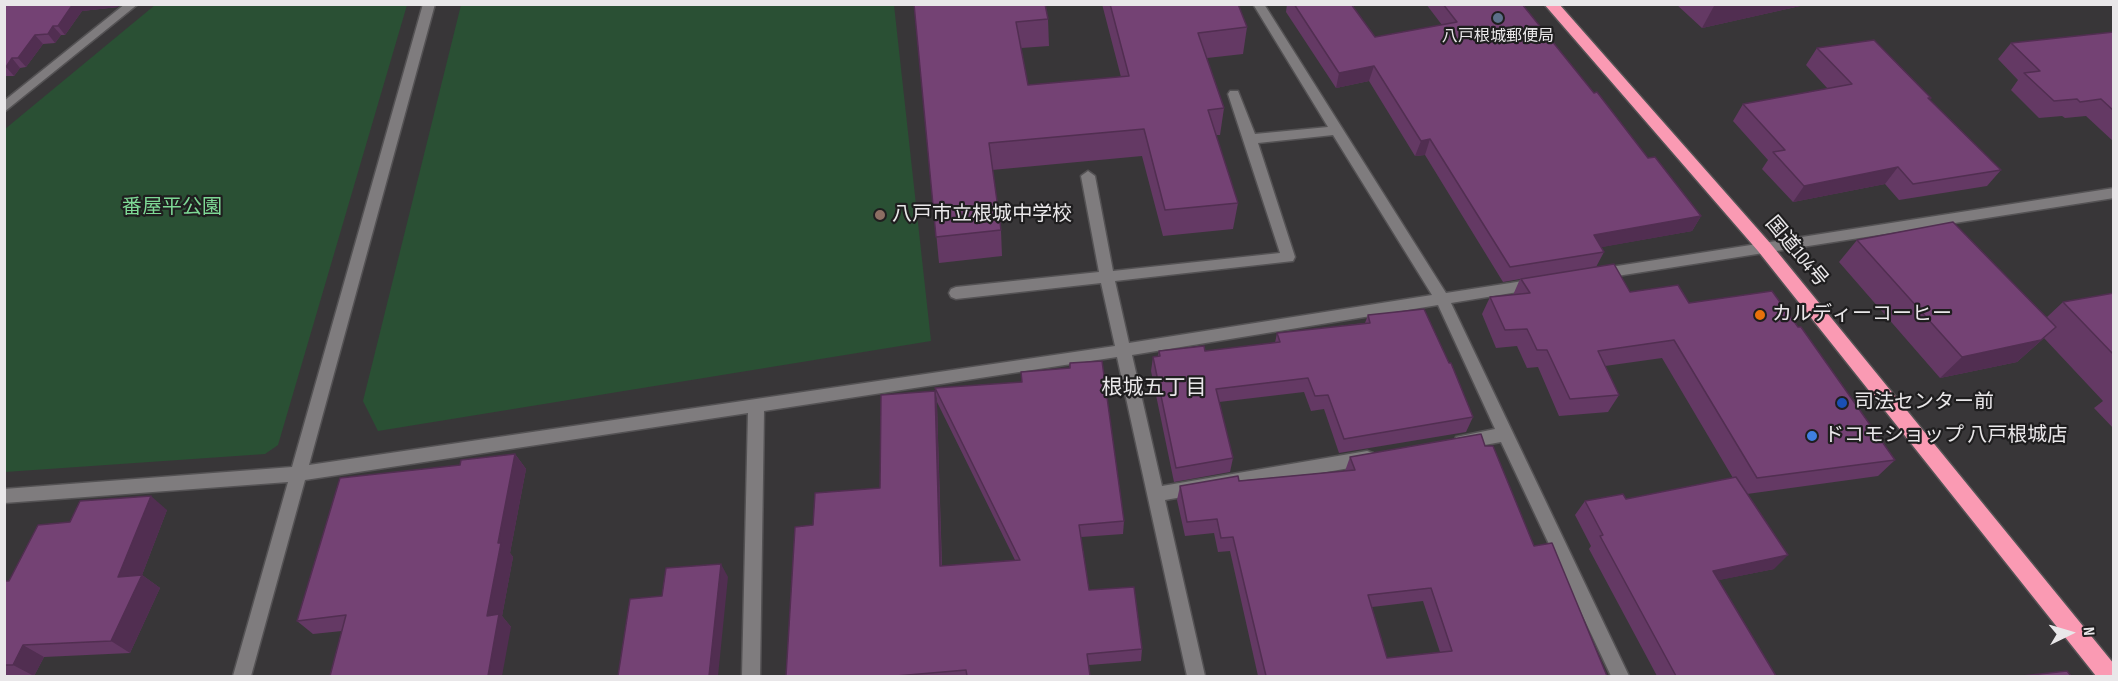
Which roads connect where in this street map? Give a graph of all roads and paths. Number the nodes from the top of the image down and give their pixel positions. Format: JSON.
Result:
{"nodes":[{"id":1,"x":133,"y":4,"type":"edge"},
{"id":2,"x":429,"y":4,"type":"edge"},
{"id":3,"x":1258,"y":4,"type":"edge"},
{"id":4,"x":1551,"y":4,"type":"edge"},
{"id":5,"x":1234,"y":94,"type":"dead end"},
{"id":6,"x":4,"y":108,"type":"edge"},
{"id":7,"x":1336,"y":130,"type":"junction"},
{"id":8,"x":1250,"y":139,"type":"junction"},
{"id":9,"x":1088,"y":176,"type":"dead end"},
{"id":10,"x":2114,"y":193,"type":"edge"},
{"id":11,"x":1764,"y":247,"type":"junction"},
{"id":12,"x":1107,"y":276,"type":"junction"},
{"id":13,"x":1580,"y":277,"type":"edge"},
{"id":14,"x":1557,"y":281,"type":"edge"},
{"id":15,"x":956,"y":293,"type":"dead end"},
{"id":16,"x":1442,"y":299,"type":"junction"},
{"id":17,"x":1125,"y":350,"type":"junction"},
{"id":18,"x":756,"y":405,"type":"junction"},
{"id":19,"x":1506,"y":435,"type":"junction"},
{"id":20,"x":1448,"y":444,"type":"edge"},
{"id":21,"x":1378,"y":456,"type":"edge"},
{"id":22,"x":298,"y":474,"type":"junction"},
{"id":23,"x":1156,"y":494,"type":"junction"},
{"id":24,"x":4,"y":496,"type":"edge"},
{"id":25,"x":242,"y":676,"type":"edge"},
{"id":26,"x":751,"y":676,"type":"edge"},
{"id":27,"x":1196,"y":676,"type":"edge"},
{"id":28,"x":1620,"y":676,"type":"edge"},
{"id":29,"x":2109,"y":676,"type":"edge"}],
"edges":[{"from":1,"to":6,"type":"street"},
{"from":2,"to":22,"type":"street"},
{"from":3,"to":7,"type":"street"},
{"from":4,"to":11,"type":"highway","name":"国道104号"},
{"from":5,"to":8,"type":"street"},
{"from":7,"to":8,"type":"street"},
{"from":7,"to":16,"type":"street"},
{"from":8,"to":12,"type":"street"},
{"from":9,"to":12,"type":"street"},
{"from":10,"to":11,"type":"street"},
{"from":11,"to":13,"type":"street"},
{"from":11,"to":29,"type":"highway","name":"国道104号"},
{"from":12,"to":15,"type":"street"},
{"from":12,"to":17,"type":"street"},
{"from":14,"to":16,"type":"street"},
{"from":16,"to":17,"type":"street"},
{"from":16,"to":19,"type":"street"},
{"from":17,"to":18,"type":"street"},
{"from":17,"to":23,"type":"street"},
{"from":18,"to":22,"type":"street"},
{"from":18,"to":26,"type":"street"},
{"from":19,"to":20,"type":"street"},
{"from":19,"to":28,"type":"street"},
{"from":21,"to":23,"type":"street"},
{"from":22,"to":24,"type":"street"},
{"from":22,"to":25,"type":"street"},
{"from":23,"to":27,"type":"street"}]}
